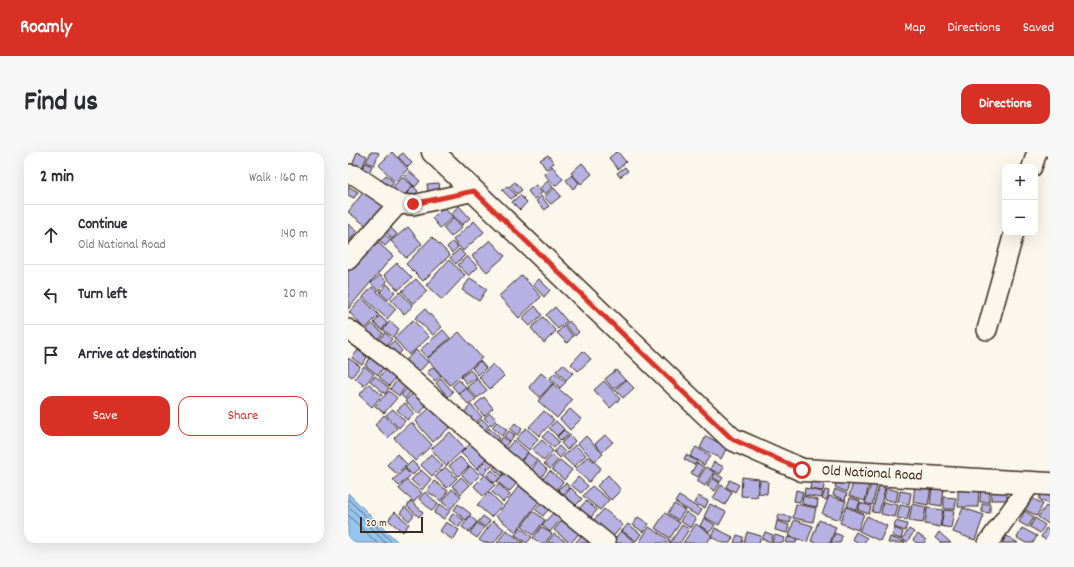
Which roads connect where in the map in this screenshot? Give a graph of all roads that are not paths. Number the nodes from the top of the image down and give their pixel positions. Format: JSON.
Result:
{"nodes":[{"id":1,"x":432,"y":152,"type":"edge"},
{"id":2,"x":1037,"y":152,"type":"edge"},
{"id":3,"x":1033,"y":164,"type":"edge"},
{"id":4,"x":348,"y":174,"type":"edge"},
{"id":5,"x":474,"y":191,"type":"junction"},
{"id":6,"x":398,"y":204,"type":"junction"},
{"id":7,"x":1013,"y":236,"type":"edge"},
{"id":8,"x":348,"y":260,"type":"edge"},
{"id":9,"x":348,"y":328,"type":"edge"},
{"id":10,"x":987,"y":330,"type":"dead end"},
{"id":11,"x":1040,"y":484,"type":"edge"},
{"id":12,"x":606,"y":543,"type":"edge"},
{"id":13,"x":988,"y":543,"type":"edge"}],
"edges":[{"from":1,"to":5,"type":"main road","name":"Old National Road"},
{"from":2,"to":3,"type":"street"},
{"from":4,"to":6,"type":"street"},
{"from":5,"to":6,"type":"street"},
{"from":5,"to":11,"type":"main road","name":"Old National Road"},
{"from":6,"to":8,"type":"street"},
{"from":7,"to":10,"type":"street"},
{"from":9,"to":12,"type":"street"},
{"from":11,"to":13,"type":"street"}]}
